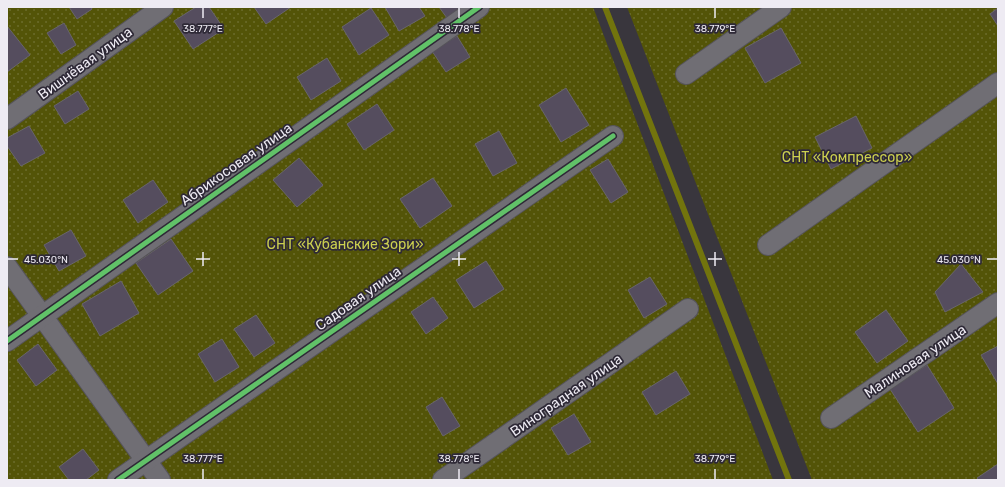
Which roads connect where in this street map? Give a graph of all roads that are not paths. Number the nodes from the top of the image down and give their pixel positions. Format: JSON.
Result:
{"nodes":[{"id":1,"x":163,"y":7,"type":"edge"},
{"id":2,"x":478,"y":7,"type":"edge"},
{"id":3,"x":781,"y":7,"type":"edge"},
{"id":4,"x":686,"y":74,"type":"dead end"},
{"id":5,"x":998,"y":83,"type":"edge"},
{"id":6,"x":7,"y":119,"type":"edge"},
{"id":7,"x":613,"y":136,"type":"dead end"},
{"id":8,"x":768,"y":245,"type":"dead end"},
{"id":9,"x":7,"y":267,"type":"edge"},
{"id":10,"x":998,"y":303,"type":"edge"},
{"id":11,"x":688,"y":309,"type":"dead end"},
{"id":12,"x":43,"y":315,"type":"junction"},
{"id":13,"x":7,"y":341,"type":"edge"},
{"id":14,"x":831,"y":418,"type":"dead end"},
{"id":15,"x":146,"y":461,"type":"junction"},
{"id":16,"x":118,"y":480,"type":"edge"},
{"id":17,"x":160,"y":480,"type":"edge"},
{"id":18,"x":443,"y":480,"type":"edge"}],
"edges":[{"from":1,"to":6,"type":"street","name":"Вишнёвая улица"},
{"from":2,"to":12,"type":"street","name":"Абрикосовая улица"},
{"from":3,"to":4,"type":"street"},
{"from":5,"to":8,"type":"street"},
{"from":7,"to":15,"type":"street","name":"Садовая улица"},
{"from":9,"to":12,"type":"street"},
{"from":10,"to":14,"type":"street","name":"Малиновая улица"},
{"from":11,"to":18,"type":"street","name":"Виноградная улица"},
{"from":12,"to":13,"type":"street","name":"Абрикосовая улица"},
{"from":12,"to":15,"type":"street"},
{"from":15,"to":16,"type":"street","name":"Садовая улица"},
{"from":15,"to":17,"type":"street"}]}
